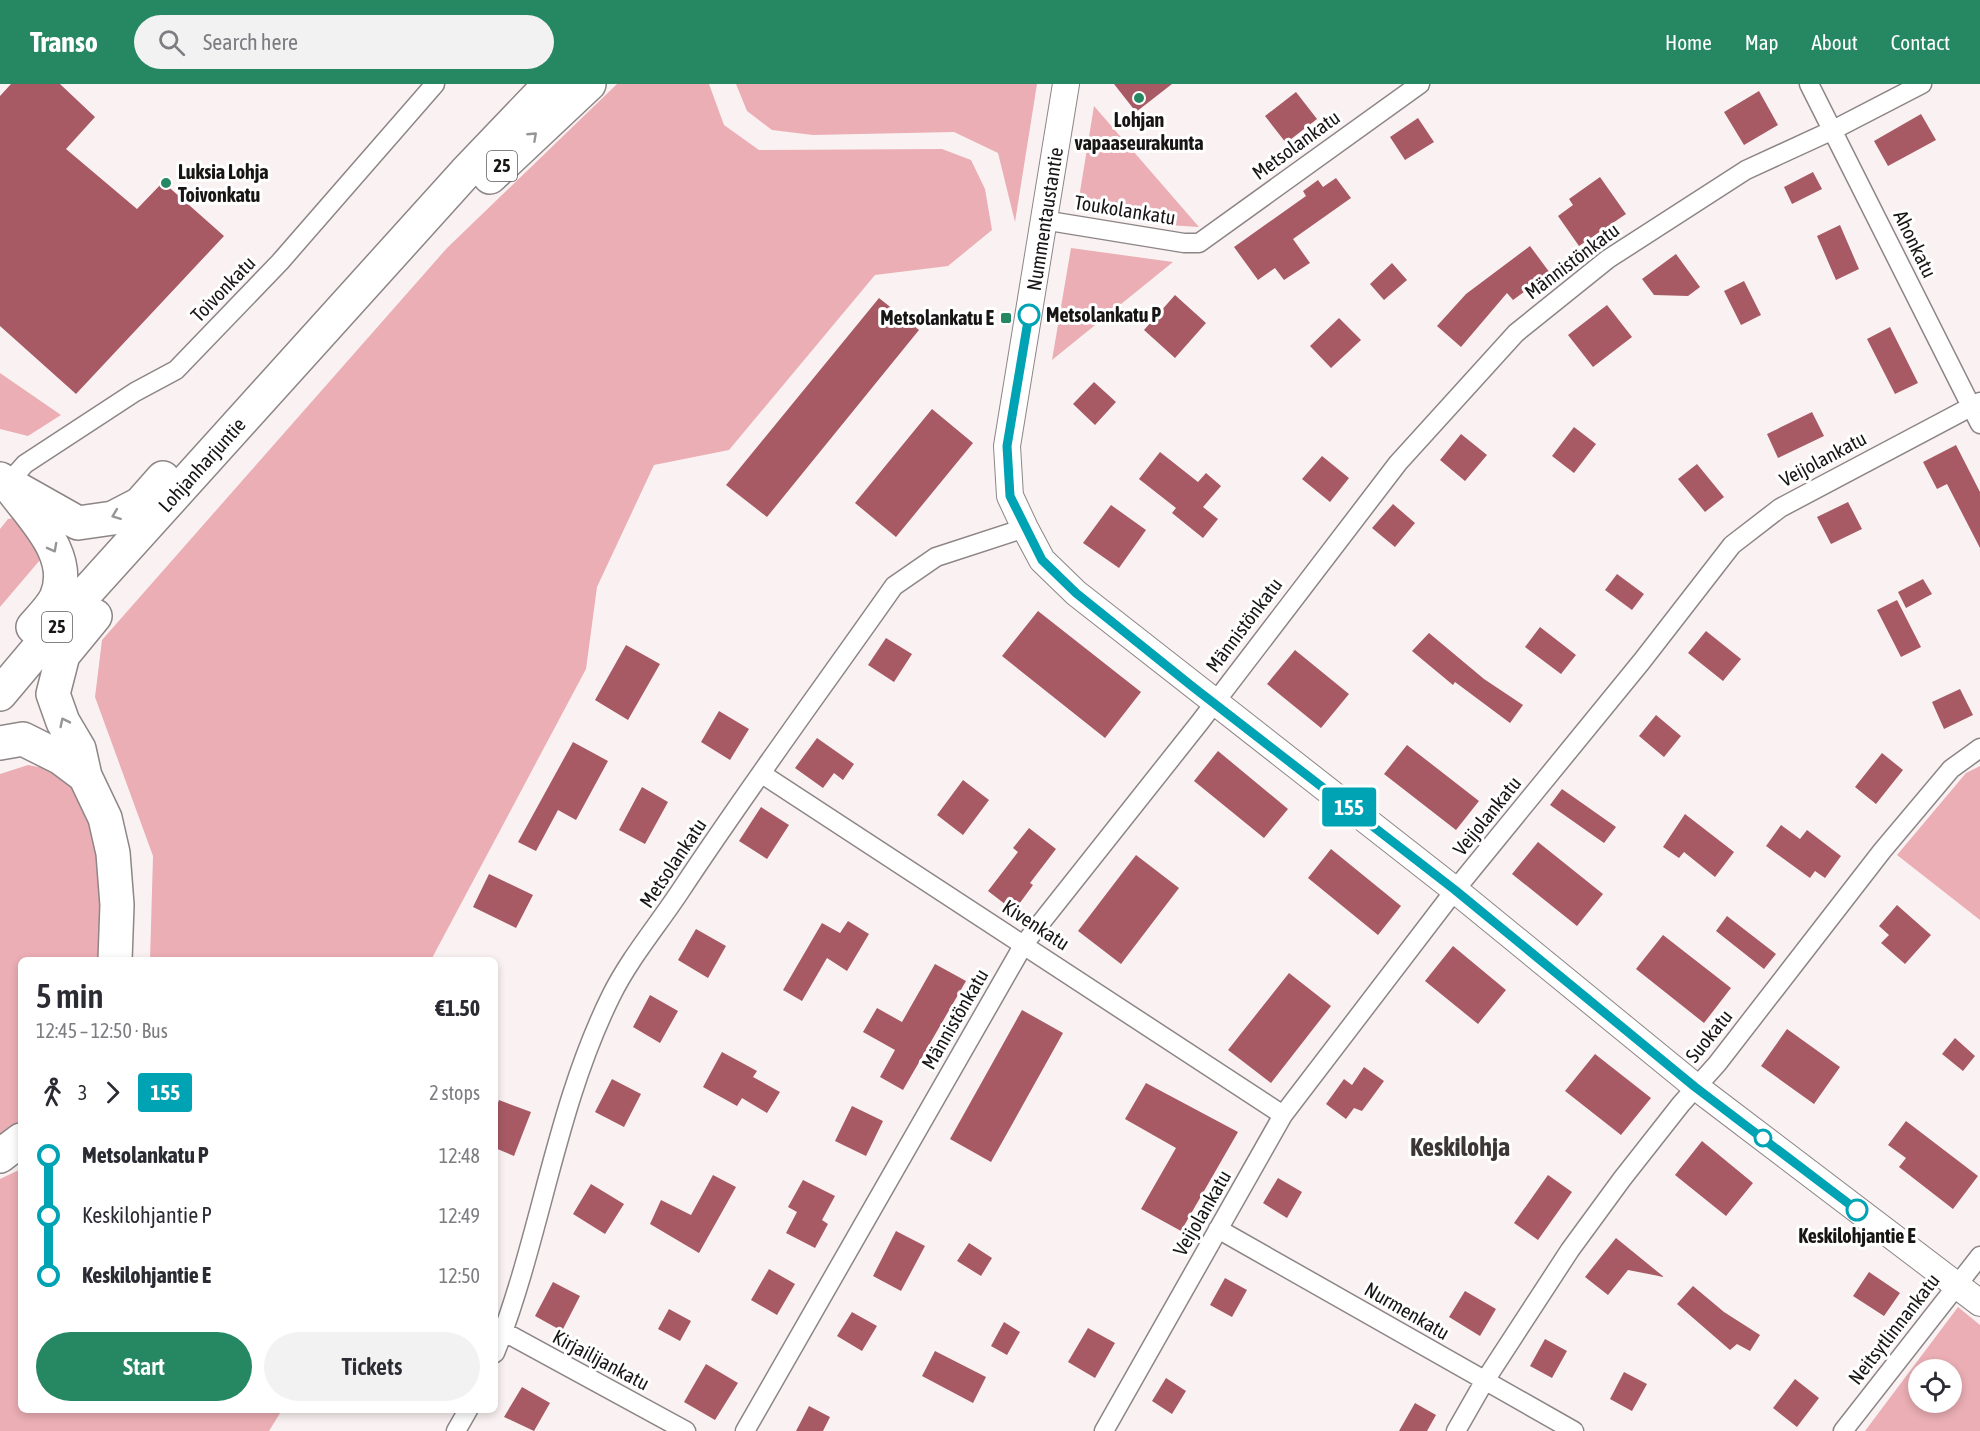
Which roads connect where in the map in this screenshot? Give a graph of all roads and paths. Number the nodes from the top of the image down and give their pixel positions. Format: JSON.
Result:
{"nodes":[{"id":1,"x":435,"y":84,"type":"edge"},
{"id":2,"x":550,"y":84,"type":"edge"},
{"id":3,"x":589,"y":84,"type":"edge"},
{"id":4,"x":1066,"y":84,"type":"edge"},
{"id":5,"x":1420,"y":84,"type":"edge"},
{"id":6,"x":1809,"y":84,"type":"edge"},
{"id":7,"x":1922,"y":84,"type":"edge"},
{"id":8,"x":1833,"y":130,"type":"junction"},
{"id":9,"x":1043,"y":220,"type":"junction"},
{"id":10,"x":407,"y":239,"type":"junction"},
{"id":11,"x":1199,"y":243,"type":"joint"},
{"id":12,"x":257,"y":404,"type":"junction"},
{"id":13,"x":1976,"y":404,"type":"edge"},
{"id":14,"x":1980,"y":424,"type":"edge"},
{"id":15,"x":4,"y":481,"type":"edge"},
{"id":16,"x":1025,"y":528,"type":"junction"},
{"id":17,"x":115,"y":561,"type":"junction"},
{"id":18,"x":0,"y":693,"type":"edge"},
{"id":19,"x":1214,"y":704,"type":"junction"},
{"id":20,"x":0,"y":743,"type":"edge"},
{"id":21,"x":1980,"y":748,"type":"edge"},
{"id":22,"x":762,"y":774,"type":"junction"},
{"id":23,"x":85,"y":776,"type":"junction"},
{"id":24,"x":1455,"y":890,"type":"junction"},
{"id":25,"x":1024,"y":944,"type":"junction"},
{"id":26,"x":115,"y":957,"type":"edge"},
{"id":27,"x":1695,"y":1087,"type":"junction"},
{"id":28,"x":1283,"y":1115,"type":"junction"},
{"id":29,"x":18,"y":1142,"type":"edge"},
{"id":30,"x":0,"y":1156,"type":"edge"},
{"id":31,"x":1218,"y":1229,"type":"junction"},
{"id":32,"x":1980,"y":1256,"type":"edge"},
{"id":33,"x":1957,"y":1285,"type":"junction"},
{"id":34,"x":1980,"y":1303,"type":"edge"},
{"id":35,"x":499,"y":1330,"type":"edge"},
{"id":36,"x":1484,"y":1382,"type":"junction"},
{"id":37,"x":466,"y":1413,"type":"edge"},
{"id":38,"x":456,"y":1431,"type":"edge"},
{"id":39,"x":686,"y":1431,"type":"edge"},
{"id":40,"x":745,"y":1431,"type":"edge"},
{"id":41,"x":1104,"y":1431,"type":"edge"},
{"id":42,"x":1456,"y":1431,"type":"edge"},
{"id":43,"x":1574,"y":1431,"type":"edge"},
{"id":44,"x":1844,"y":1431,"type":"edge"}],
"edges":[{"from":1,"to":15,"type":"street","name":"Toivonkatu"},
{"from":2,"to":10,"type":"highway","name":"Lohjanharjuntie","number":"25"},
{"from":10,"to":3,"type":"highway","name":"Lohjanharjuntie","number":"25","one_way":true},
{"from":4,"to":9,"type":"street","name":"Nummentaustantie"},
{"from":5,"to":11,"type":"street","name":"Metsolankatu"},
{"from":6,"to":8,"type":"street","name":"Ahonkatu"},
{"from":7,"to":8,"type":"street","name":"Männistönkatu"},
{"from":8,"to":13,"type":"street","name":"Ahonkatu"},
{"from":8,"to":19,"type":"street","name":"Männistönkatu"},
{"from":9,"to":11,"type":"street","name":"Toukolankatu"},
{"from":9,"to":16,"type":"street","name":"Nummentaustantie"},
{"from":10,"to":12,"type":"highway","name":"Lohjanharjuntie","number":"25"},
{"from":12,"to":15,"type":"highway","one_way":true},
{"from":12,"to":17,"type":"highway","name":"Lohjanharjuntie","number":"25"},
{"from":13,"to":14,"type":"street","name":"Ahonkatu"},
{"from":13,"to":24,"type":"street","name":"Veijolankatu"},
{"from":15,"to":18,"type":"highway","one_way":true},
{"from":16,"to":19,"type":"street","name":"Nummentaustantie"},
{"from":16,"to":22,"type":"street","name":"Metsolankatu"},
{"from":17,"to":18,"type":"highway","name":"Lohjanharjuntie","number":"25"},
{"from":23,"to":17,"type":"highway","one_way":true},
{"from":19,"to":24,"type":"street","name":"Nummentaustantie"},
{"from":19,"to":25,"type":"street","name":"Männistönkatu"},
{"from":20,"to":23,"type":"highway"},
{"from":21,"to":27,"type":"street","name":"Suokatu"},
{"from":22,"to":25,"type":"street","name":"Kivenkatu"},
{"from":22,"to":35,"type":"street","name":"Metsolankatu"},
{"from":23,"to":26,"type":"highway"},
{"from":24,"to":27,"type":"street","name":"Nummentaustantie"},
{"from":24,"to":28,"type":"street","name":"Veijolankatu"},
{"from":25,"to":28,"type":"street","name":"Kivenkatu"},
{"from":25,"to":40,"type":"street","name":"Männistönkatu"},
{"from":27,"to":33,"type":"street","name":"Nummentaustantie"},
{"from":27,"to":36,"type":"street","name":"Suokatu"},
{"from":28,"to":31,"type":"street","name":"Veijolankatu"},
{"from":29,"to":30,"type":"highway"},
{"from":31,"to":36,"type":"street","name":"Nurmenkatu"},
{"from":31,"to":41,"type":"street","name":"Veijolankatu"},
{"from":32,"to":33,"type":"street","name":"Neitsytlinnankatu"},
{"from":33,"to":34,"type":"street","name":"Nummentaustantie"},
{"from":33,"to":44,"type":"street","name":"Neitsytlinnankatu"},
{"from":35,"to":39,"type":"street","name":"Kirjailijankatu"},
{"from":36,"to":42,"type":"street","name":"Suokatu"},
{"from":36,"to":43,"type":"street","name":"Nurmenkatu"},
{"from":37,"to":38,"type":"street"}]}
